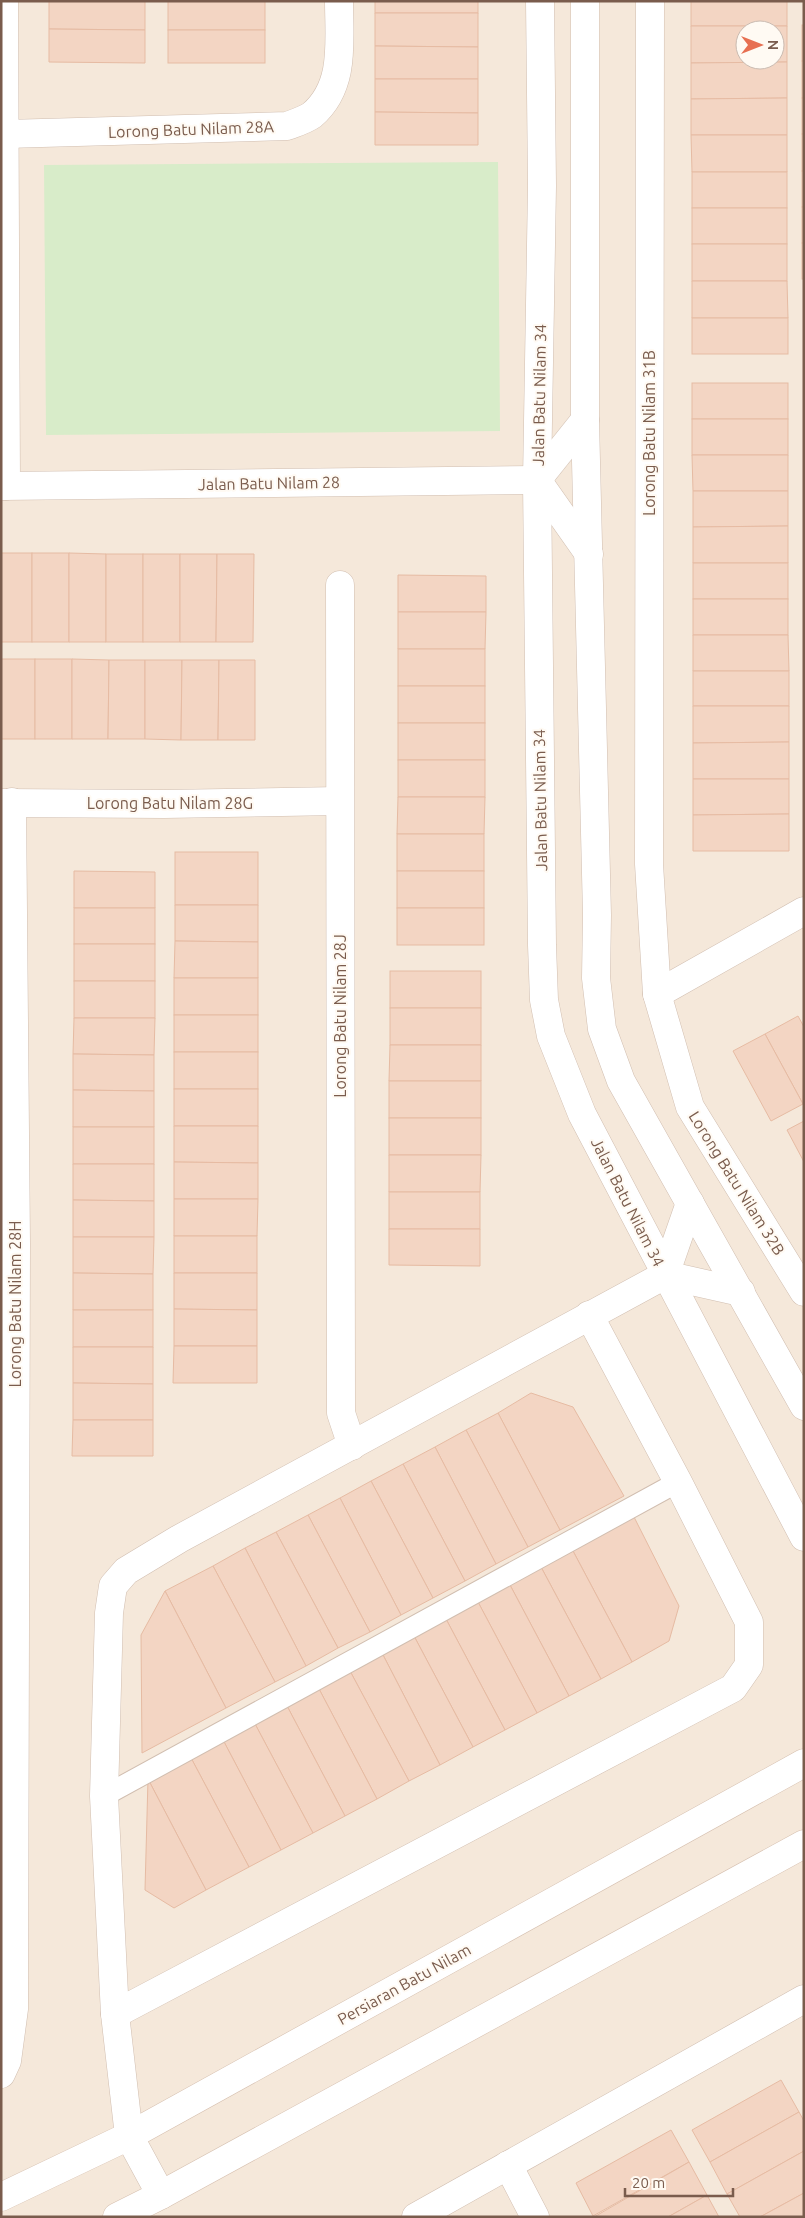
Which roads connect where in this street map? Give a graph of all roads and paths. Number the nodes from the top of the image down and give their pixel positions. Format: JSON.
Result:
{"nodes":[{"id":1,"x":4,"y":1,"type":"edge"},
{"id":2,"x":339,"y":1,"type":"edge"},
{"id":3,"x":540,"y":1,"type":"edge"},
{"id":4,"x":585,"y":1,"type":"edge"},
{"id":5,"x":650,"y":1,"type":"edge"},
{"id":6,"x":6,"y":134,"type":"junction"},
{"id":7,"x":585,"y":420,"type":"junction"},
{"id":8,"x":537,"y":480,"type":"junction"},
{"id":9,"x":4,"y":486,"type":"edge"},
{"id":10,"x":589,"y":554,"type":"junction"},
{"id":11,"x":340,"y":585,"type":"dead end"},
{"id":12,"x":339,"y":801,"type":"junction"},
{"id":13,"x":6,"y":802,"type":"edge"},
{"id":14,"x":649,"y":864,"type":"joint"},
{"id":15,"x":804,"y":911,"type":"edge"},
{"id":16,"x":657,"y":994,"type":"junction"},
{"id":17,"x":690,"y":1202,"type":"junction"},
{"id":18,"x":665,"y":1275,"type":"junction"},
{"id":19,"x":741,"y":1292,"type":"junction"},
{"id":20,"x":804,"y":1292,"type":"edge"},
{"id":21,"x":589,"y":1315,"type":"junction"},
{"id":22,"x":804,"y":1406,"type":"edge"},
{"id":23,"x":352,"y":1446,"type":"junction"},
{"id":24,"x":678,"y":1482,"type":"junction"},
{"id":25,"x":804,"y":1537,"type":"edge"},
{"id":26,"x":804,"y":1763,"type":"edge"},
{"id":27,"x":104,"y":1796,"type":"junction"},
{"id":28,"x":804,"y":1844,"type":"edge"},
{"id":29,"x":802,"y":2003,"type":"edge"},
{"id":30,"x":115,"y":2014,"type":"junction"},
{"id":31,"x":1,"y":2074,"type":"edge"},
{"id":32,"x":128,"y":2136,"type":"junction"},
{"id":33,"x":508,"y":2165,"type":"junction"},
{"id":34,"x":161,"y":2195,"type":"junction"},
{"id":35,"x":1,"y":2197,"type":"edge"},
{"id":36,"x":117,"y":2217,"type":"edge"},
{"id":37,"x":416,"y":2217,"type":"edge"},
{"id":38,"x":535,"y":2217,"type":"edge"}],
"edges":[{"from":1,"to":6,"type":"street"},
{"from":2,"to":6,"type":"street","name":"Lorong Batu Nilam 28A"},
{"from":3,"to":8,"type":"street","name":"Jalan Batu Nilam 34"},
{"from":4,"to":7,"type":"street"},
{"from":5,"to":14,"type":"street","name":"Lorong Batu Nilam 31B"},
{"from":6,"to":9,"type":"street"},
{"from":7,"to":8,"type":"street"},
{"from":7,"to":10,"type":"street"},
{"from":8,"to":9,"type":"street","name":"Jalan Batu Nilam 28"},
{"from":8,"to":10,"type":"street"},
{"from":8,"to":18,"type":"street","name":"Jalan Batu Nilam 34"},
{"from":10,"to":17,"type":"street"},
{"from":11,"to":12,"type":"street","name":"Lorong Batu Nilam 28J"},
{"from":12,"to":13,"type":"street","name":"Lorong Batu Nilam 28G"},
{"from":12,"to":23,"type":"street","name":"Lorong Batu Nilam 28J"},
{"from":13,"to":31,"type":"street","name":"Lorong Batu Nilam 28H"},
{"from":14,"to":16,"type":"street","name":"Lorong Batu Nilam 32B"},
{"from":15,"to":16,"type":"street"},
{"from":16,"to":20,"type":"street","name":"Lorong Batu Nilam 32B"},
{"from":17,"to":18,"type":"street"},
{"from":17,"to":19,"type":"street"},
{"from":18,"to":19,"type":"street"},
{"from":18,"to":21,"type":"street"},
{"from":18,"to":25,"type":"street","name":"Jalan Batu Nilam 34"},
{"from":19,"to":22,"type":"street"},
{"from":21,"to":23,"type":"street"},
{"from":21,"to":24,"type":"street"},
{"from":23,"to":27,"type":"street"},
{"from":24,"to":27,"type":"lane"},
{"from":24,"to":30,"type":"street"},
{"from":26,"to":32,"type":"street","name":"Persiaran Batu Nilam"},
{"from":27,"to":30,"type":"street"},
{"from":28,"to":34,"type":"street"},
{"from":29,"to":33,"type":"street"},
{"from":30,"to":32,"type":"street"},
{"from":32,"to":34,"type":"street"},
{"from":32,"to":35,"type":"street","name":"Persiaran Batu Nilam"},
{"from":33,"to":37,"type":"street"},
{"from":33,"to":38,"type":"street"},
{"from":34,"to":36,"type":"street"}]}
